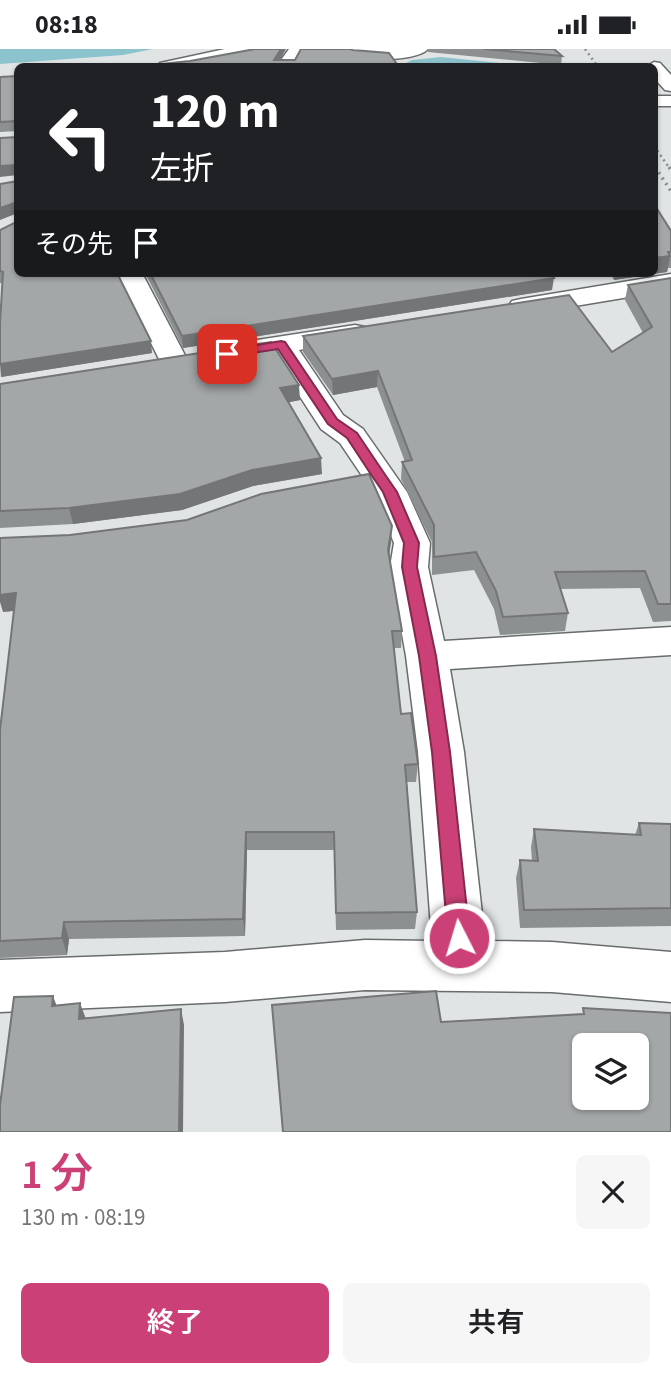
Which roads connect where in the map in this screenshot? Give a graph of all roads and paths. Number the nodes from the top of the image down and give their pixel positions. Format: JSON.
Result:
{"nodes":[{"id":1,"x":247,"y":49,"type":"edge"},
{"id":2,"x":344,"y":49,"type":"edge"},
{"id":3,"x":420,"y":49,"type":"edge"},
{"id":4,"x":184,"y":63,"type":"edge"},
{"id":5,"x":658,"y":72,"type":"edge"},
{"id":6,"x":671,"y":86,"type":"edge"},
{"id":7,"x":130,"y":277,"type":"edge"},
{"id":8,"x":570,"y":277,"type":"edge"},
{"id":9,"x":668,"y":284,"type":"edge"},
{"id":10,"x":583,"y":297,"type":"junction"},
{"id":11,"x":501,"y":310,"type":"edge"},
{"id":12,"x":377,"y":330,"type":"edge"},
{"id":13,"x":281,"y":345,"type":"junction"},
{"id":14,"x":671,"y":641,"type":"edge"},
{"id":15,"x":427,"y":656,"type":"junction"},
{"id":16,"x":461,"y":964,"type":"junction"},
{"id":17,"x":671,"y":977,"type":"edge"},
{"id":18,"x":0,"y":986,"type":"edge"}],
"edges":[{"from":1,"to":4,"type":"main road"},
{"from":2,"to":3,"type":"main road"},
{"from":5,"to":6,"type":"main road"},
{"from":7,"to":13,"type":"main road"},
{"from":8,"to":10,"type":"main road"},
{"from":9,"to":10,"type":"main road"},
{"from":10,"to":11,"type":"main road"},
{"from":12,"to":13,"type":"main road"},
{"from":13,"to":15,"type":"main road"},
{"from":14,"to":15,"type":"main road"},
{"from":15,"to":16,"type":"main road"},
{"from":16,"to":17,"type":"main road"},
{"from":16,"to":18,"type":"main road"}]}
